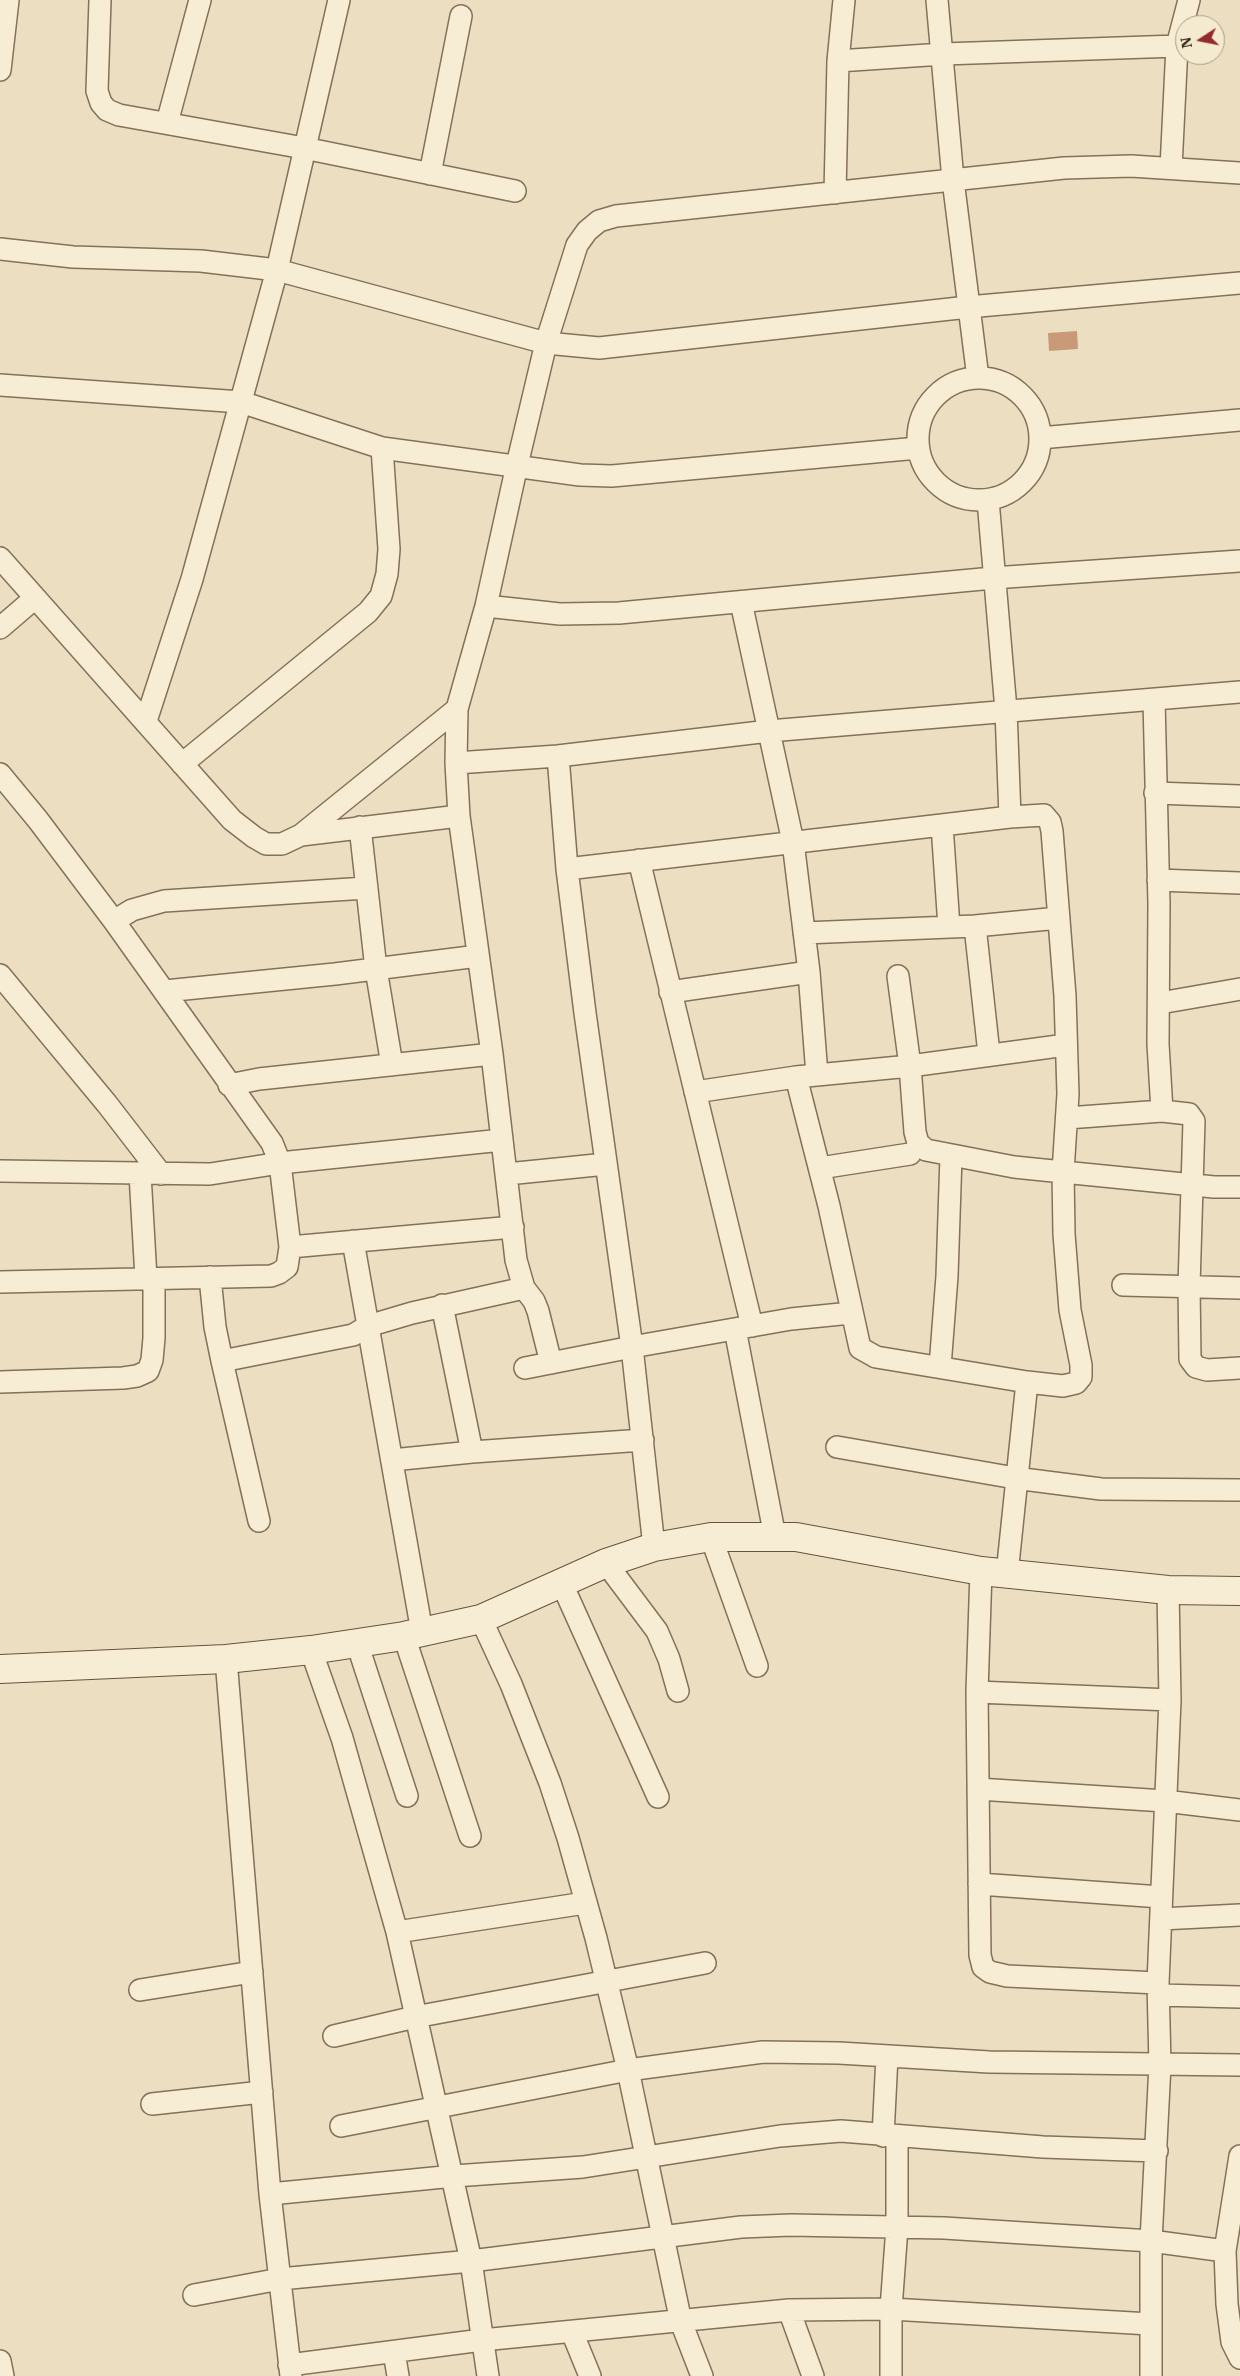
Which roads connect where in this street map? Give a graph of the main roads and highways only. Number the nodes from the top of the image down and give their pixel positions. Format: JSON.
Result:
{"nodes":[{"id":1,"x":1240,"y":1591,"type":"edge"},
{"id":2,"x":0,"y":1669,"type":"edge"}],
"edges":[{"from":1,"to":2,"type":"main road"}]}
